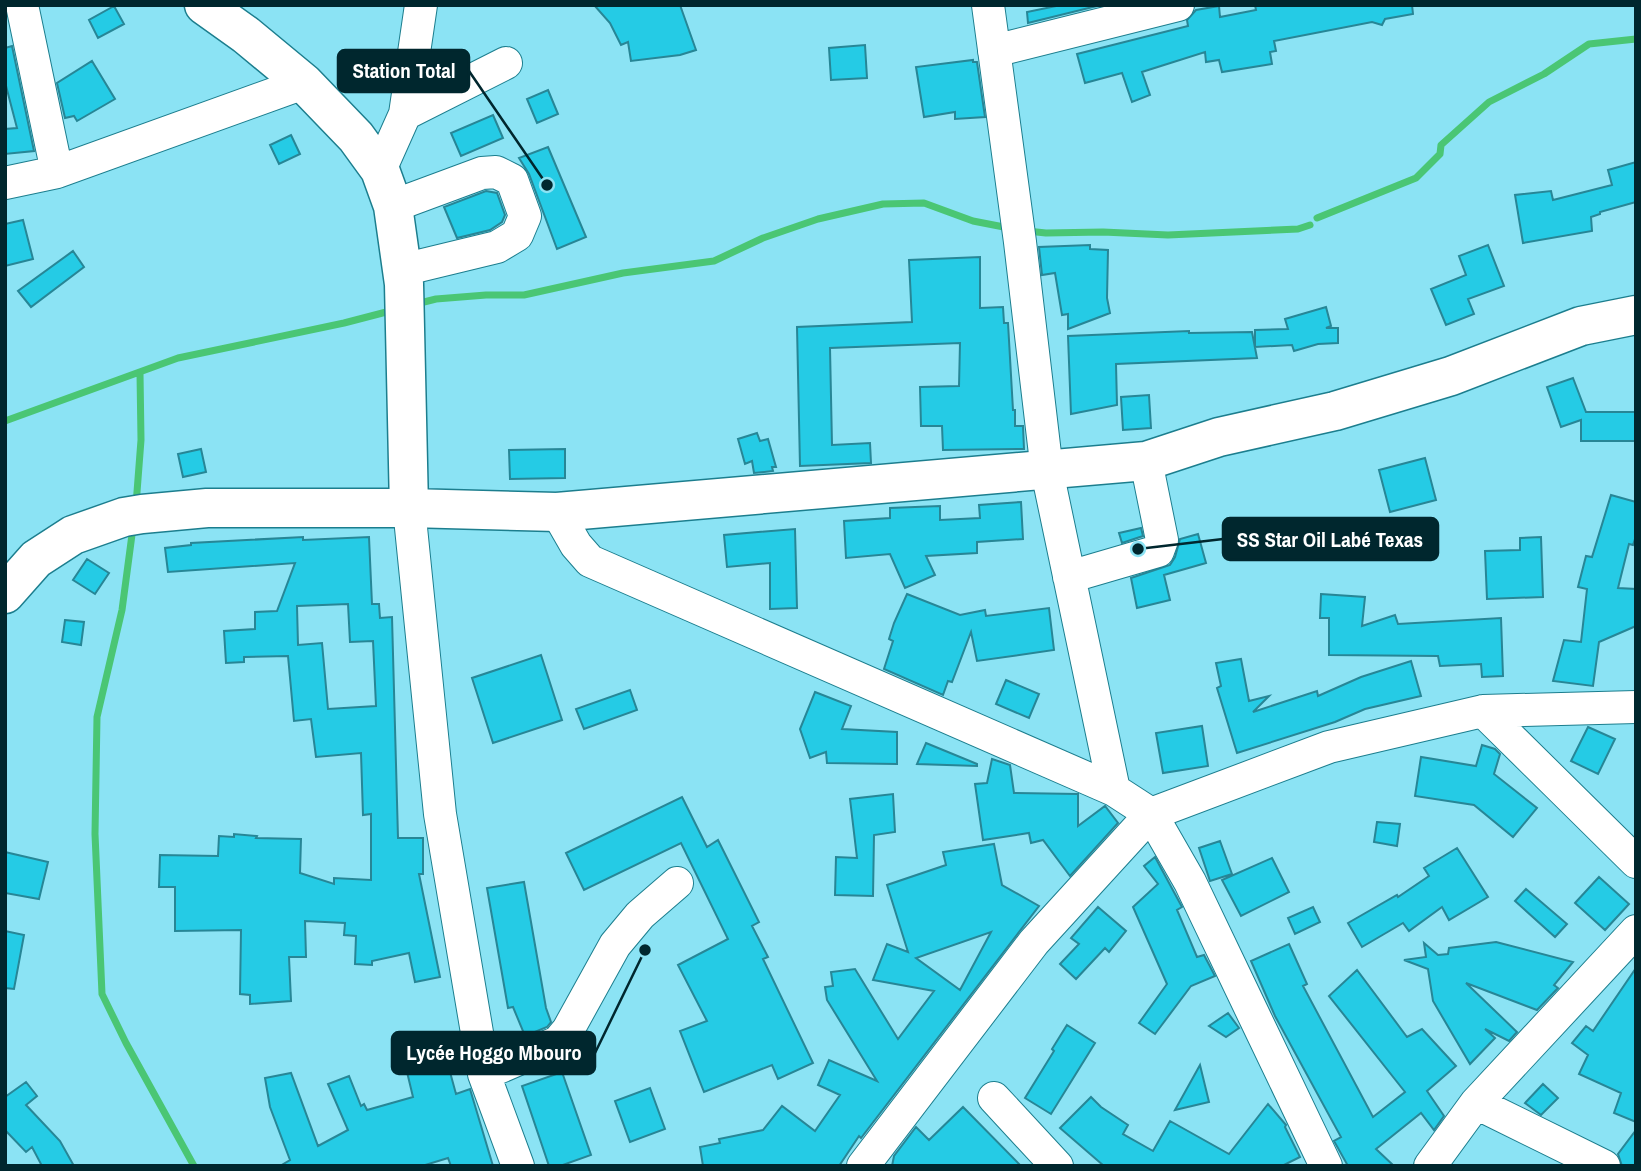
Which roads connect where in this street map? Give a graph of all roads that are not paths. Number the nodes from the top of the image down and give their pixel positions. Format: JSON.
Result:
{"nodes":[{"id":1,"x":22,"y":5,"type":"edge"},
{"id":2,"x":204,"y":5,"type":"edge"},
{"id":3,"x":421,"y":5,"type":"edge"},
{"id":4,"x":988,"y":5,"type":"edge"},
{"id":5,"x":1178,"y":5,"type":"edge"},
{"id":6,"x":994,"y":51,"type":"junction"},
{"id":7,"x":506,"y":63,"type":"dead end"},
{"id":8,"x":304,"y":83,"type":"junction"},
{"id":9,"x":405,"y":114,"type":"junction"},
{"id":10,"x":380,"y":170,"type":"junction"},
{"id":11,"x":57,"y":172,"type":"junction"},
{"id":12,"x":5,"y":183,"type":"edge"},
{"id":13,"x":393,"y":206,"type":"junction"},
{"id":14,"x":403,"y":277,"type":"junction"},
{"id":15,"x":1636,"y":315,"type":"edge"},
{"id":16,"x":1146,"y":461,"type":"junction"},
{"id":17,"x":1047,"y":471,"type":"junction"},
{"id":18,"x":409,"y":508,"type":"junction"},
{"id":19,"x":557,"y":512,"type":"junction"},
{"id":20,"x":1069,"y":577,"type":"junction"},
{"id":21,"x":5,"y":594,"type":"edge"},
{"id":22,"x":1636,"y":707,"type":"edge"},
{"id":23,"x":1483,"y":711,"type":"junction"},
{"id":24,"x":1114,"y":790,"type":"junction"},
{"id":25,"x":1151,"y":814,"type":"junction"},
{"id":26,"x":1636,"y":862,"type":"edge"},
{"id":27,"x":677,"y":883,"type":"dead end"},
{"id":28,"x":1636,"y":930,"type":"edge"},
{"id":29,"x":484,"y":1073,"type":"junction"},
{"id":30,"x":994,"y":1098,"type":"dead end"},
{"id":31,"x":1476,"y":1103,"type":"junction"},
{"id":32,"x":517,"y":1166,"type":"edge"},
{"id":33,"x":863,"y":1166,"type":"edge"},
{"id":34,"x":1056,"y":1166,"type":"edge"},
{"id":35,"x":1326,"y":1166,"type":"edge"},
{"id":36,"x":1430,"y":1166,"type":"edge"},
{"id":37,"x":1604,"y":1166,"type":"edge"}],
"edges":[{"from":1,"to":11,"type":"street"},
{"from":2,"to":8,"type":"main road"},
{"from":3,"to":9,"type":"street"},
{"from":4,"to":6,"type":"street"},
{"from":5,"to":6,"type":"street"},
{"from":6,"to":17,"type":"street"},
{"from":7,"to":9,"type":"street"},
{"from":8,"to":10,"type":"main road"},
{"from":8,"to":11,"type":"street"},
{"from":9,"to":10,"type":"street"},
{"from":10,"to":13,"type":"main road"},
{"from":11,"to":12,"type":"street"},
{"from":13,"to":14,"type":"main road"},
{"from":13,"to":14,"type":"street"},
{"from":14,"to":18,"type":"main road"},
{"from":15,"to":16,"type":"main road"},
{"from":16,"to":17,"type":"main road"},
{"from":16,"to":20,"type":"street"},
{"from":17,"to":19,"type":"main road"},
{"from":17,"to":20,"type":"street"},
{"from":18,"to":19,"type":"main road"},
{"from":18,"to":21,"type":"main road"},
{"from":18,"to":29,"type":"street"},
{"from":19,"to":24,"type":"street"},
{"from":20,"to":24,"type":"street"},
{"from":22,"to":23,"type":"street"},
{"from":23,"to":25,"type":"street"},
{"from":23,"to":26,"type":"street"},
{"from":24,"to":25,"type":"street"},
{"from":25,"to":33,"type":"street"},
{"from":25,"to":35,"type":"street"},
{"from":27,"to":29,"type":"street"},
{"from":28,"to":31,"type":"street"},
{"from":29,"to":32,"type":"street"},
{"from":30,"to":34,"type":"street"},
{"from":31,"to":36,"type":"street"},
{"from":31,"to":37,"type":"street"}]}
